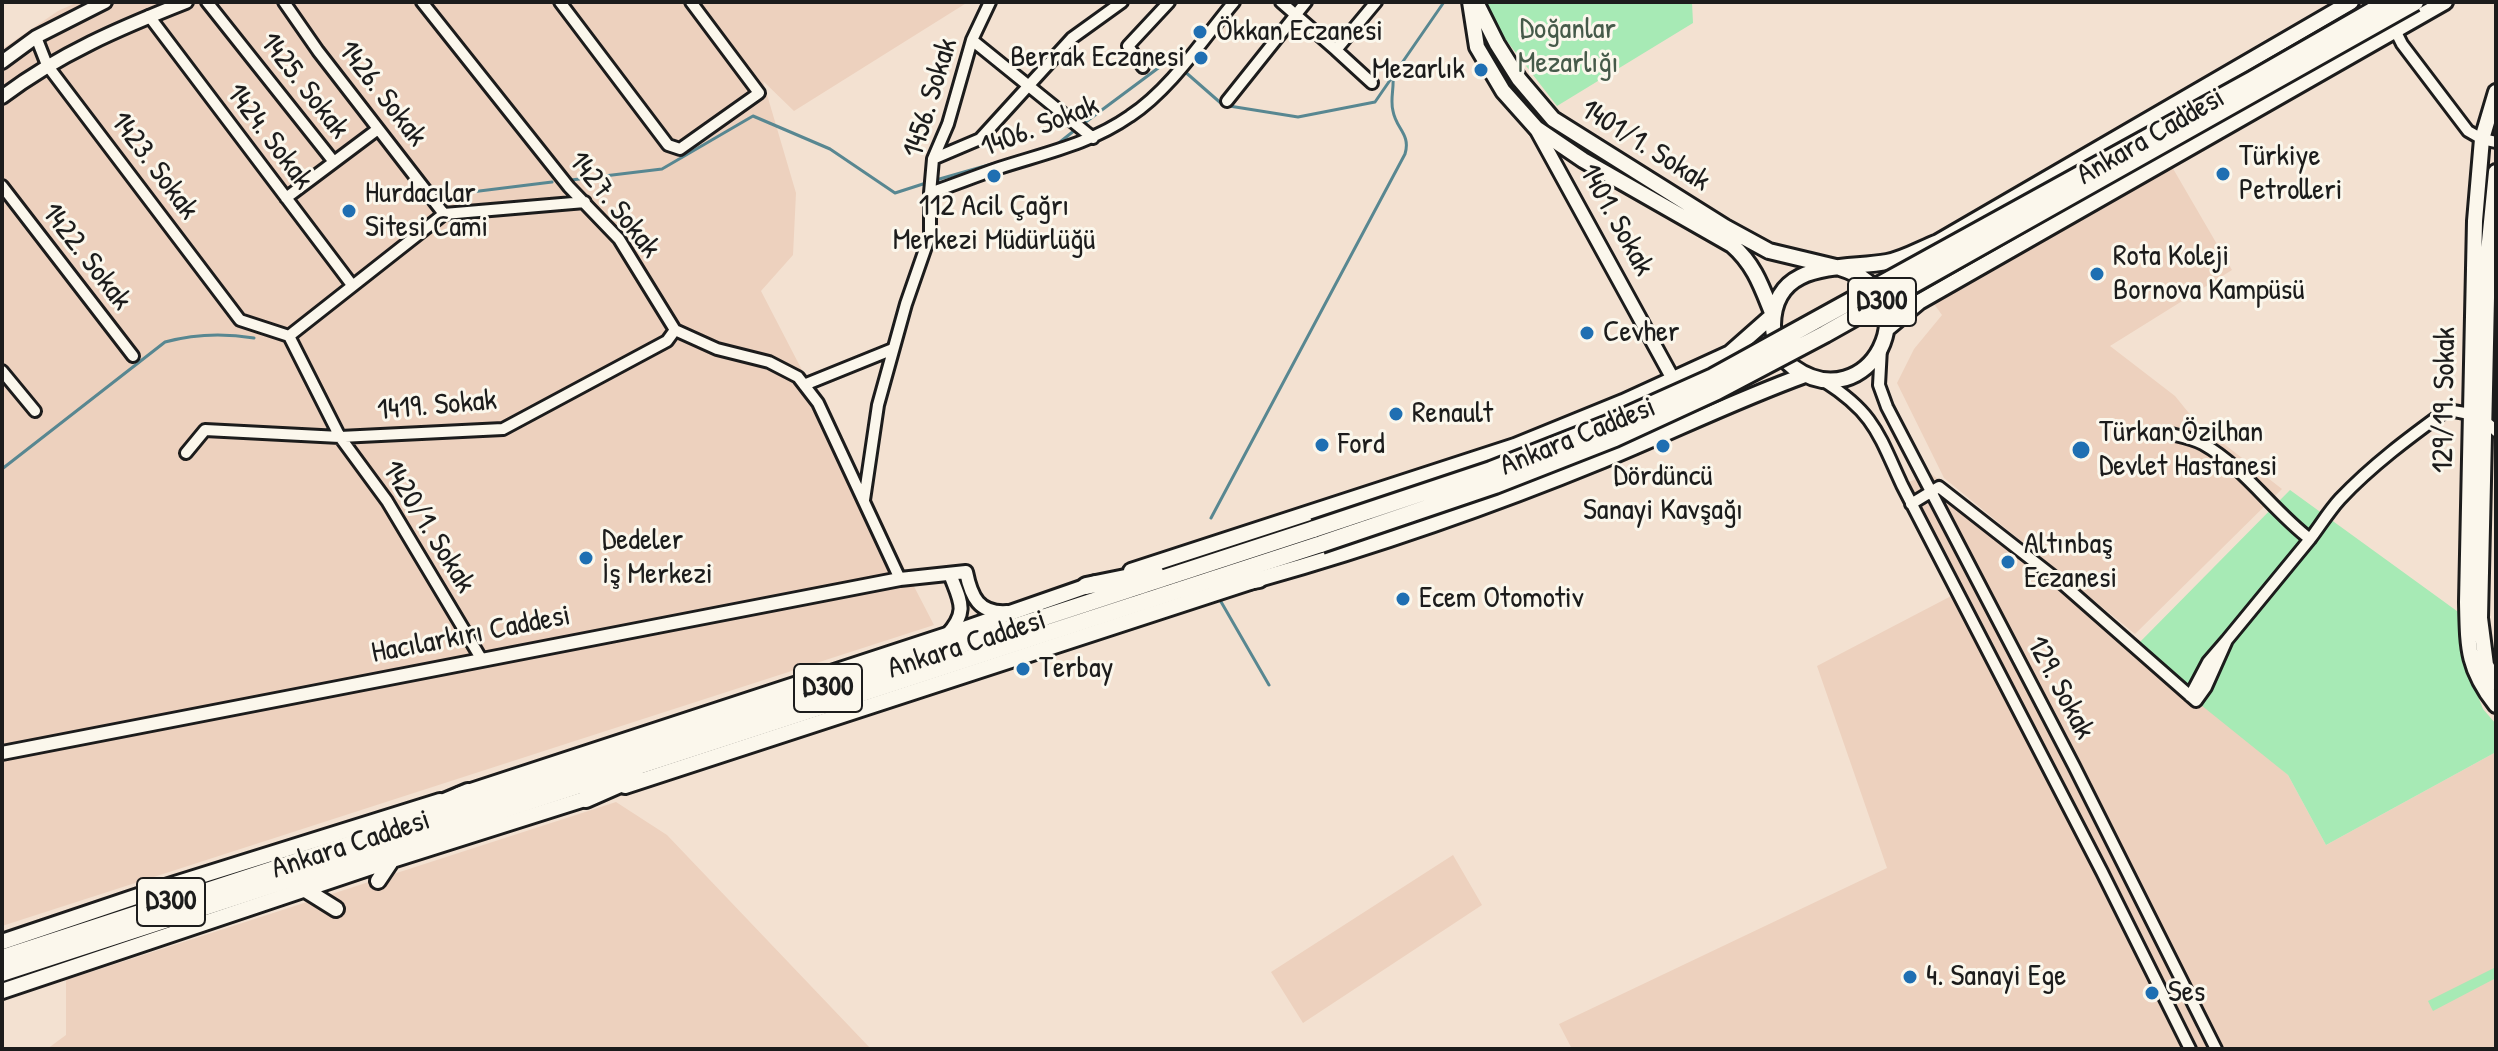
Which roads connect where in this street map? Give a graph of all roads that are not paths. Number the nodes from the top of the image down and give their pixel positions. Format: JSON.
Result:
{"nodes":[{"id":1,"x":105,"y":2,"type":"edge"},
{"id":2,"x":186,"y":2,"type":"edge"},
{"id":3,"x":207,"y":2,"type":"edge"},
{"id":4,"x":284,"y":2,"type":"edge"},
{"id":5,"x":422,"y":2,"type":"edge"},
{"id":6,"x":560,"y":2,"type":"edge"},
{"id":7,"x":691,"y":2,"type":"edge"},
{"id":8,"x":990,"y":2,"type":"edge"},
{"id":9,"x":1122,"y":2,"type":"edge"},
{"id":10,"x":1169,"y":2,"type":"edge"},
{"id":11,"x":1234,"y":2,"type":"edge"},
{"id":12,"x":1281,"y":2,"type":"edge"},
{"id":13,"x":1306,"y":2,"type":"edge"},
{"id":14,"x":1376,"y":2,"type":"edge"},
{"id":15,"x":1473,"y":2,"type":"edge"},
{"id":16,"x":2351,"y":2,"type":"edge"},
{"id":17,"x":2388,"y":2,"type":"edge"},
{"id":18,"x":2415,"y":2,"type":"edge"},
{"id":19,"x":2445,"y":2,"type":"edge"},
{"id":20,"x":1295,"y":15,"type":"junction"},
{"id":21,"x":149,"y":16,"type":"junction"},
{"id":22,"x":2395,"y":30,"type":"junction"},
{"id":23,"x":36,"y":37,"type":"junction"},
{"id":24,"x":972,"y":40,"type":"junction"},
{"id":25,"x":1336,"y":50,"type":"junction"},
{"id":26,"x":2,"y":62,"type":"edge"},
{"id":27,"x":47,"y":65,"type":"junction"},
{"id":28,"x":1143,"y":67,"type":"dead end"},
{"id":29,"x":1372,"y":83,"type":"dead end"},
{"id":30,"x":1030,"y":87,"type":"junction"},
{"id":31,"x":2496,"y":92,"type":"edge"},
{"id":32,"x":2,"y":97,"type":"edge"},
{"id":33,"x":1227,"y":101,"type":"dead end"},
{"id":34,"x":1536,"y":128,"type":"junction"},
{"id":35,"x":378,"y":129,"type":"junction"},
{"id":36,"x":1093,"y":138,"type":"junction"},
{"id":37,"x":2489,"y":141,"type":"edge"},
{"id":38,"x":933,"y":159,"type":"junction"},
{"id":39,"x":334,"y":162,"type":"junction"},
{"id":40,"x":2496,"y":172,"type":"edge"},
{"id":41,"x":2,"y":186,"type":"edge"},
{"id":42,"x":930,"y":193,"type":"junction"},
{"id":43,"x":286,"y":198,"type":"junction"},
{"id":44,"x":585,"y":202,"type":"junction"},
{"id":45,"x":444,"y":214,"type":"junction"},
{"id":46,"x":1840,"y":268,"type":"junction"},
{"id":47,"x":352,"y":285,"type":"junction"},
{"id":48,"x":1773,"y":315,"type":"junction"},
{"id":49,"x":1889,"y":327,"type":"junction"},
{"id":50,"x":675,"y":330,"type":"junction"},
{"id":51,"x":289,"y":336,"type":"junction"},
{"id":52,"x":1882,"y":347,"type":"junction"},
{"id":53,"x":893,"y":349,"type":"junction"},
{"id":54,"x":133,"y":356,"type":"dead end"},
{"id":55,"x":2,"y":371,"type":"edge"},
{"id":56,"x":1805,"y":375,"type":"junction"},
{"id":57,"x":1673,"y":379,"type":"junction"},
{"id":58,"x":1824,"y":381,"type":"junction"},
{"id":59,"x":804,"y":385,"type":"junction"},
{"id":60,"x":2496,"y":408,"type":"edge"},
{"id":61,"x":35,"y":411,"type":"dead end"},
{"id":62,"x":2478,"y":416,"type":"junction"},
{"id":63,"x":2496,"y":431,"type":"edge"},
{"id":64,"x":2167,"y":433,"type":"dead end"},
{"id":65,"x":340,"y":437,"type":"junction"},
{"id":66,"x":186,"y":453,"type":"dead end"},
{"id":67,"x":1930,"y":492,"type":"junction"},
{"id":68,"x":864,"y":502,"type":"junction"},
{"id":69,"x":1911,"y":504,"type":"junction"},
{"id":70,"x":1317,"y":536,"type":"junction"},
{"id":71,"x":2310,"y":539,"type":"junction"},
{"id":72,"x":1239,"y":554,"type":"junction"},
{"id":73,"x":950,"y":574,"type":"junction"},
{"id":74,"x":900,"y":579,"type":"junction"},
{"id":75,"x":1259,"y":579,"type":"junction"},
{"id":76,"x":1086,"y":586,"type":"junction"},
{"id":77,"x":1162,"y":596,"type":"junction"},
{"id":78,"x":1014,"y":612,"type":"junction"},
{"id":79,"x":947,"y":635,"type":"junction"},
{"id":80,"x":2496,"y":648,"type":"edge"},
{"id":81,"x":482,"y":660,"type":"junction"},
{"id":82,"x":2486,"y":660,"type":"junction"},
{"id":83,"x":2496,"y":683,"type":"edge"},
{"id":84,"x":2496,"y":705,"type":"edge"},
{"id":85,"x":733,"y":736,"type":"junction"},
{"id":86,"x":2,"y":753,"type":"edge"},
{"id":87,"x":468,"y":792,"type":"junction"},
{"id":88,"x":586,"y":799,"type":"junction"},
{"id":89,"x":341,"y":847,"type":"junction"},
{"id":90,"x":392,"y":860,"type":"junction"},
{"id":91,"x":378,"y":881,"type":"dead end"},
{"id":92,"x":304,"y":889,"type":"junction"},
{"id":93,"x":336,"y":909,"type":"dead end"},
{"id":94,"x":2,"y":942,"type":"edge"},
{"id":95,"x":2,"y":958,"type":"edge"},
{"id":96,"x":2,"y":973,"type":"edge"},
{"id":97,"x":2,"y":991,"type":"edge"},
{"id":98,"x":2190,"y":1049,"type":"edge"},
{"id":99,"x":2216,"y":1049,"type":"edge"}],
"edges":[{"from":1,"to":23,"type":"street"},
{"from":2,"to":21,"type":"street"},
{"from":3,"to":39,"type":"street","name":"1425. Sokak"},
{"from":4,"to":35,"type":"street","name":"1426. Sokak"},
{"from":5,"to":44,"type":"street","name":"1427. Sokak"},
{"from":6,"to":7,"type":"street"},
{"from":8,"to":24,"type":"street","name":"1456. Sokak"},
{"from":9,"to":30,"type":"street"},
{"from":10,"to":28,"type":"street"},
{"from":11,"to":36,"type":"street","name":"1406. Sokak"},
{"from":12,"to":20,"type":"street"},
{"from":13,"to":20,"type":"street"},
{"from":14,"to":25,"type":"street"},
{"from":15,"to":34,"type":"main road","name":"1401/1. Sokak"},
{"from":15,"to":46,"type":"main road","name":"1401/1. Sokak"},
{"from":16,"to":46,"type":"main road","name":"Ankara Caddesi"},
{"from":17,"to":70,"type":"highway","name":"Ankara Caddesi","number":"D300","bridge":true},
{"from":18,"to":70,"type":"highway","name":"Ankara Caddesi","number":"D300","bridge":true},
{"from":19,"to":22,"type":"main road","name":"Ankara Caddesi"},
{"from":20,"to":25,"type":"street"},
{"from":20,"to":33,"type":"street"},
{"from":21,"to":27,"type":"street"},
{"from":21,"to":43,"type":"street","name":"1424. Sokak"},
{"from":22,"to":37,"type":"street"},
{"from":22,"to":49,"type":"main road","name":"Ankara Caddesi"},
{"from":23,"to":26,"type":"street"},
{"from":23,"to":27,"type":"street","name":"1423. Sokak"},
{"from":24,"to":30,"type":"street"},
{"from":24,"to":38,"type":"street","name":"1456. Sokak"},
{"from":25,"to":29,"type":"street"},
{"from":27,"to":32,"type":"street"},
{"from":27,"to":51,"type":"street","name":"1423. Sokak"},
{"from":30,"to":36,"type":"street"},
{"from":30,"to":38,"type":"street"},
{"from":31,"to":37,"type":"main road","name":"129/19. Sokak"},
{"from":34,"to":48,"type":"main road","name":"1401/1. Sokak"},
{"from":34,"to":57,"type":"street","name":"1401. Sokak"},
{"from":35,"to":39,"type":"street"},
{"from":35,"to":45,"type":"street","name":"1426. Sokak"},
{"from":36,"to":42,"type":"street","name":"1406. Sokak"},
{"from":37,"to":62,"type":"main road","name":"129/19. Sokak"},
{"from":38,"to":42,"type":"street","name":"1456. Sokak"},
{"from":39,"to":43,"type":"street"},
{"from":40,"to":62,"type":"main road","name":"129/19. Sokak"},
{"from":41,"to":54,"type":"street","name":"1422. Sokak"},
{"from":42,"to":53,"type":"street","name":"1456. Sokak"},
{"from":43,"to":47,"type":"street","name":"1424. Sokak"},
{"from":44,"to":45,"type":"street"},
{"from":44,"to":50,"type":"street","name":"1427. Sokak"},
{"from":45,"to":47,"type":"street"},
{"from":46,"to":48,"type":"main road","name":"Ankara Caddesi"},
{"from":46,"to":49,"type":"main road"},
{"from":47,"to":51,"type":"street"},
{"from":48,"to":56,"type":"main road"},
{"from":48,"to":57,"type":"main road","name":"Ankara Caddesi"},
{"from":49,"to":52,"type":"main road"},
{"from":50,"to":59,"type":"street"},
{"from":50,"to":65,"type":"street","name":"1419. Sokak"},
{"from":51,"to":65,"type":"street","name":"1420/1. Sokak"},
{"from":52,"to":58,"type":"main road"},
{"from":52,"to":67,"type":"street","name":"129. Sokak"},
{"from":53,"to":59,"type":"street"},
{"from":53,"to":68,"type":"street","name":"1456. Sokak"},
{"from":55,"to":61,"type":"street"},
{"from":56,"to":58,"type":"main road"},
{"from":56,"to":75,"type":"main road","name":"Ankara Caddesi"},
{"from":57,"to":76,"type":"main road","name":"Ankara Caddesi"},
{"from":58,"to":69,"type":"street","name":"129. Sokak"},
{"from":59,"to":68,"type":"street"},
{"from":60,"to":62,"type":"street"},
{"from":62,"to":63,"type":"street"},
{"from":62,"to":71,"type":"street"},
{"from":62,"to":82,"type":"main road","name":"129/19. Sokak"},
{"from":62,"to":84,"type":"main road","name":"129/19. Sokak"},
{"from":64,"to":71,"type":"street"},
{"from":65,"to":66,"type":"street","name":"1419. Sokak"},
{"from":65,"to":81,"type":"street","name":"1420/1. Sokak"},
{"from":67,"to":69,"type":"street"},
{"from":67,"to":71,"type":"street"},
{"from":67,"to":99,"type":"street","name":"129. Sokak"},
{"from":68,"to":74,"type":"street"},
{"from":69,"to":98,"type":"street","name":"129. Sokak"},
{"from":70,"to":72,"type":"highway","name":"Ankara Caddesi","number":"D300"},
{"from":70,"to":77,"type":"highway","name":"Ankara Caddesi","number":"D300"},
{"from":72,"to":76,"type":"highway"},
{"from":72,"to":89,"type":"highway","name":"Ankara Caddesi","number":"D300"},
{"from":73,"to":74,"type":"street","name":"Hacılarkırı Caddesi"},
{"from":73,"to":78,"type":"street","name":"Hacılarkırı Caddesi"},
{"from":73,"to":79,"type":"street"},
{"from":74,"to":81,"type":"street","name":"Hacılarkırı Caddesi"},
{"from":75,"to":77,"type":"highway"},
{"from":75,"to":88,"type":"main road","name":"Ankara Caddesi"},
{"from":76,"to":78,"type":"main road","name":"Ankara Caddesi"},
{"from":77,"to":85,"type":"highway","name":"Ankara Caddesi","number":"D300"},
{"from":78,"to":79,"type":"main road","name":"Ankara Caddesi"},
{"from":79,"to":87,"type":"main road","name":"Ankara Caddesi"},
{"from":80,"to":82,"type":"street"},
{"from":81,"to":86,"type":"street","name":"Hacılarkırı Caddesi"},
{"from":82,"to":83,"type":"main road","name":"129/19. Sokak"},
{"from":85,"to":88,"type":"highway"},
{"from":85,"to":96,"type":"highway","name":"Ankara Caddesi","number":"D300"},
{"from":87,"to":89,"type":"highway"},
{"from":87,"to":94,"type":"main road","name":"Ankara Caddesi"},
{"from":88,"to":90,"type":"main road","name":"Ankara Caddesi"},
{"from":89,"to":95,"type":"highway","name":"Ankara Caddesi","number":"D300"},
{"from":90,"to":91,"type":"main road"},
{"from":90,"to":92,"type":"main road","name":"Ankara Caddesi"},
{"from":92,"to":93,"type":"main road"},
{"from":92,"to":97,"type":"main road","name":"Ankara Caddesi"}]}
